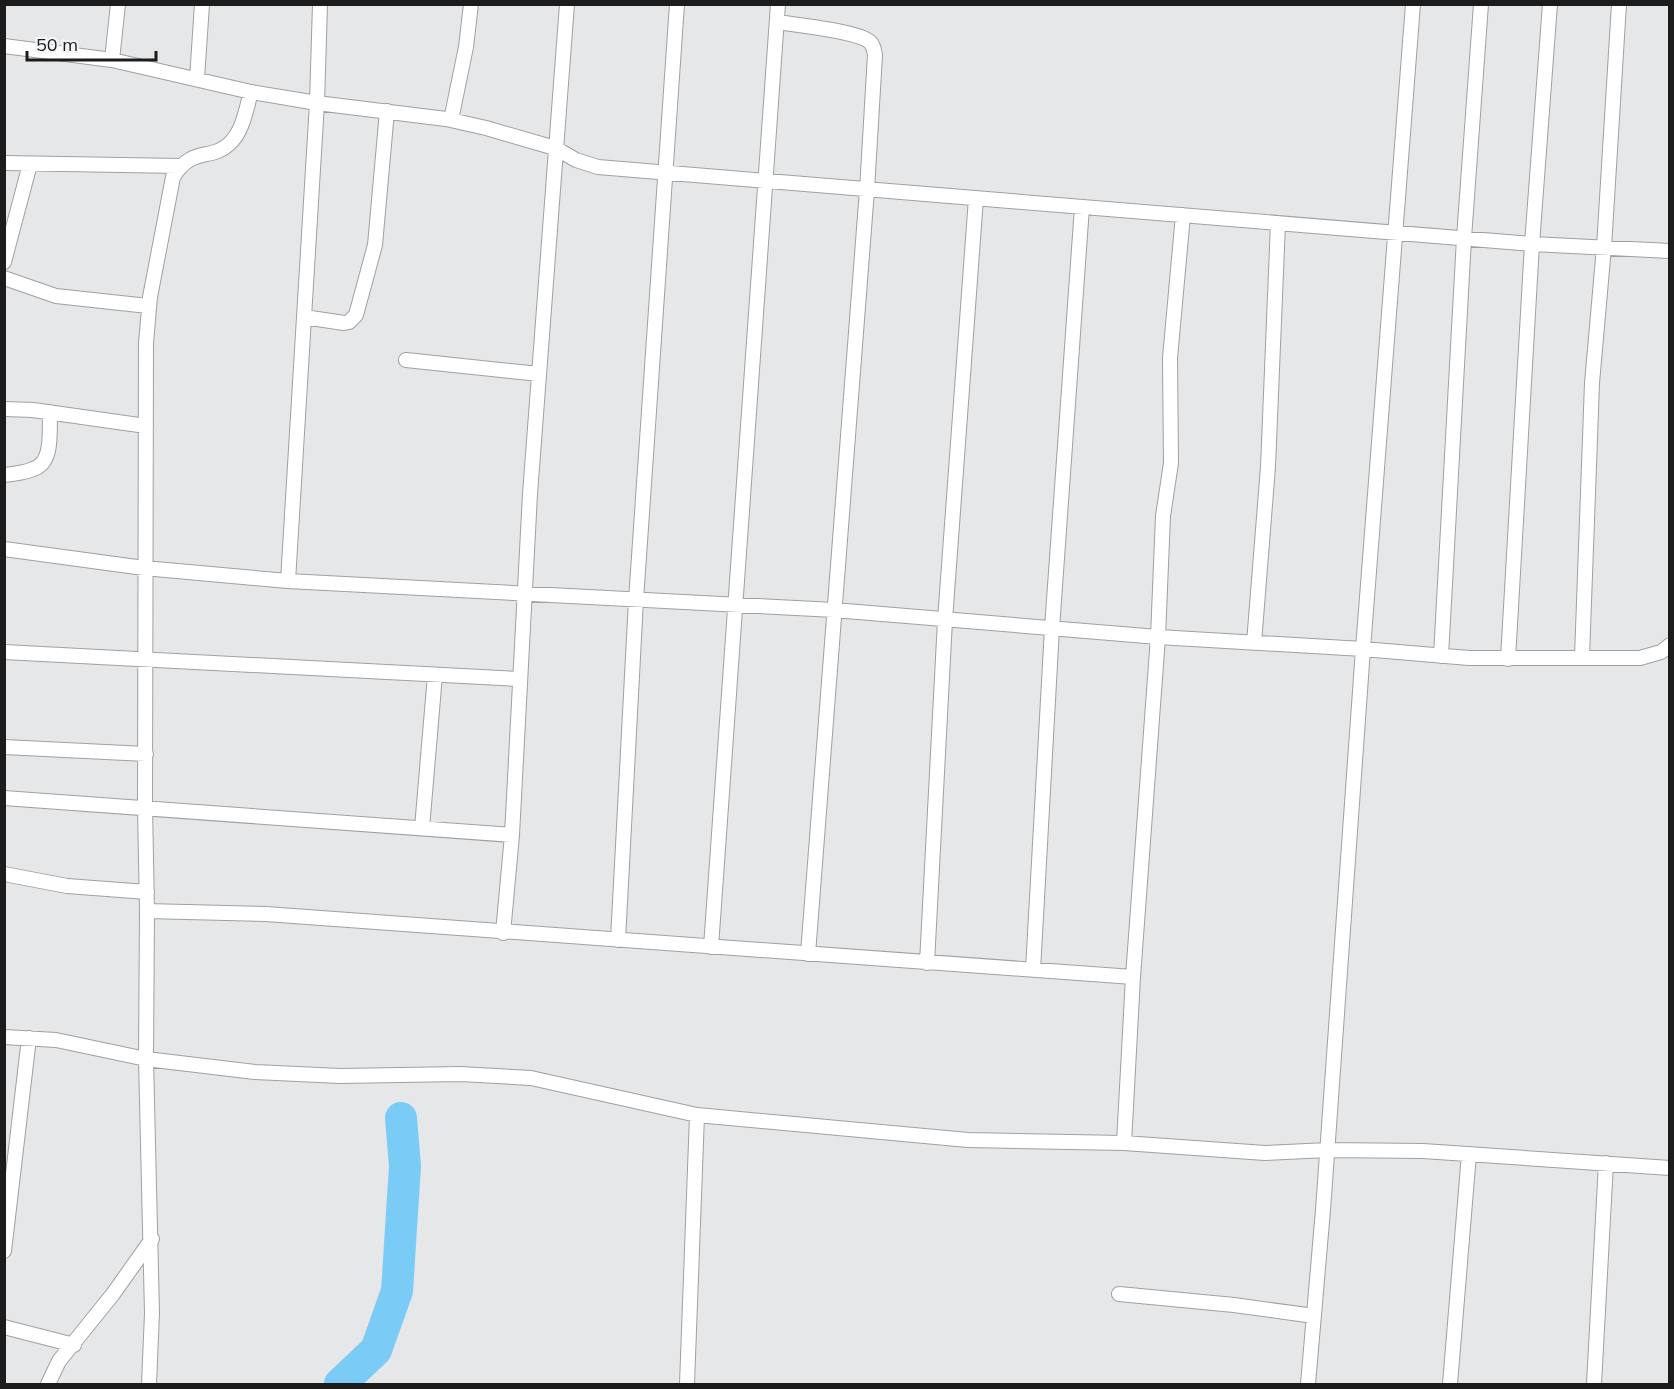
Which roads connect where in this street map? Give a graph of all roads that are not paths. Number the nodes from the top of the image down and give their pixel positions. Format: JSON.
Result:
{"nodes":[{"id":1,"x":118,"y":4,"type":"edge"},
{"id":2,"x":202,"y":4,"type":"edge"},
{"id":3,"x":320,"y":4,"type":"edge"},
{"id":4,"x":471,"y":4,"type":"edge"},
{"id":5,"x":567,"y":4,"type":"edge"},
{"id":6,"x":677,"y":4,"type":"edge"},
{"id":7,"x":778,"y":4,"type":"edge"},
{"id":8,"x":1413,"y":4,"type":"edge"},
{"id":9,"x":1481,"y":4,"type":"edge"},
{"id":10,"x":1550,"y":4,"type":"edge"},
{"id":11,"x":1619,"y":4,"type":"edge"},
{"id":12,"x":777,"y":22,"type":"junction"},
{"id":13,"x":4,"y":46,"type":"edge"},
{"id":14,"x":112,"y":60,"type":"junction"},
{"id":15,"x":197,"y":79,"type":"junction"},
{"id":16,"x":251,"y":92,"type":"junction"},
{"id":17,"x":317,"y":103,"type":"junction"},
{"id":18,"x":387,"y":111,"type":"junction"},
{"id":19,"x":443,"y":119,"type":"junction"},
{"id":20,"x":555,"y":148,"type":"junction"},
{"id":21,"x":4,"y":163,"type":"edge"},
{"id":22,"x":30,"y":164,"type":"junction"},
{"id":23,"x":180,"y":166,"type":"junction"},
{"id":24,"x":665,"y":174,"type":"junction"},
{"id":25,"x":765,"y":182,"type":"junction"},
{"id":26,"x":867,"y":190,"type":"junction"},
{"id":27,"x":976,"y":198,"type":"junction"},
{"id":28,"x":1082,"y":207,"type":"junction"},
{"id":29,"x":1183,"y":215,"type":"junction"},
{"id":30,"x":1278,"y":223,"type":"junction"},
{"id":31,"x":1395,"y":232,"type":"junction"},
{"id":32,"x":1464,"y":238,"type":"junction"},
{"id":33,"x":1532,"y":244,"type":"junction"},
{"id":34,"x":1604,"y":248,"type":"junction"},
{"id":35,"x":1670,"y":251,"type":"edge"},
{"id":36,"x":4,"y":262,"type":"edge"},
{"id":37,"x":4,"y":278,"type":"edge"},
{"id":38,"x":148,"y":306,"type":"junction"},
{"id":39,"x":304,"y":317,"type":"junction"},
{"id":40,"x":406,"y":360,"type":"dead end"},
{"id":41,"x":539,"y":374,"type":"junction"},
{"id":42,"x":4,"y":409,"type":"edge"},
{"id":43,"x":50,"y":412,"type":"junction"},
{"id":44,"x":146,"y":426,"type":"junction"},
{"id":45,"x":4,"y":476,"type":"edge"},
{"id":46,"x":4,"y":549,"type":"edge"},
{"id":47,"x":144,"y":568,"type":"junction"},
{"id":48,"x":288,"y":581,"type":"junction"},
{"id":49,"x":524,"y":592,"type":"junction"},
{"id":50,"x":636,"y":600,"type":"junction"},
{"id":51,"x":734,"y":606,"type":"junction"},
{"id":52,"x":834,"y":610,"type":"junction"},
{"id":53,"x":945,"y":620,"type":"junction"},
{"id":54,"x":1052,"y":628,"type":"junction"},
{"id":55,"x":1158,"y":637,"type":"junction"},
{"id":56,"x":1254,"y":643,"type":"junction"},
{"id":57,"x":1670,"y":645,"type":"edge"},
{"id":58,"x":1363,"y":649,"type":"junction"},
{"id":59,"x":4,"y":652,"type":"edge"},
{"id":60,"x":1441,"y":656,"type":"junction"},
{"id":61,"x":1582,"y":657,"type":"junction"},
{"id":62,"x":1508,"y":659,"type":"junction"},
{"id":63,"x":146,"y":661,"type":"junction"},
{"id":64,"x":435,"y":675,"type":"junction"},
{"id":65,"x":519,"y":679,"type":"junction"},
{"id":66,"x":4,"y":747,"type":"edge"},
{"id":67,"x":146,"y":754,"type":"junction"},
{"id":68,"x":4,"y":798,"type":"edge"},
{"id":69,"x":145,"y":807,"type":"junction"},
{"id":70,"x":422,"y":828,"type":"junction"},
{"id":71,"x":512,"y":835,"type":"junction"},
{"id":72,"x":4,"y":874,"type":"edge"},
{"id":73,"x":147,"y":892,"type":"junction"},
{"id":74,"x":147,"y":911,"type":"junction"},
{"id":75,"x":503,"y":933,"type":"junction"},
{"id":76,"x":618,"y":940,"type":"junction"},
{"id":77,"x":711,"y":947,"type":"junction"},
{"id":78,"x":808,"y":954,"type":"junction"},
{"id":79,"x":927,"y":963,"type":"junction"},
{"id":80,"x":1033,"y":970,"type":"junction"},
{"id":81,"x":1133,"y":977,"type":"junction"},
{"id":82,"x":4,"y":1037,"type":"edge"},
{"id":83,"x":30,"y":1038,"type":"junction"},
{"id":84,"x":146,"y":1059,"type":"junction"},
{"id":85,"x":697,"y":1115,"type":"junction"},
{"id":86,"x":1124,"y":1143,"type":"junction"},
{"id":87,"x":1328,"y":1150,"type":"junction"},
{"id":88,"x":1469,"y":1154,"type":"junction"},
{"id":89,"x":1606,"y":1163,"type":"junction"},
{"id":90,"x":1670,"y":1168,"type":"edge"},
{"id":91,"x":152,"y":1239,"type":"junction"},
{"id":92,"x":4,"y":1251,"type":"edge"},
{"id":93,"x":1119,"y":1294,"type":"dead end"},
{"id":94,"x":1314,"y":1316,"type":"junction"},
{"id":95,"x":4,"y":1327,"type":"edge"},
{"id":96,"x":74,"y":1345,"type":"junction"},
{"id":97,"x":48,"y":1384,"type":"edge"},
{"id":98,"x":149,"y":1384,"type":"edge"},
{"id":99,"x":687,"y":1384,"type":"edge"},
{"id":100,"x":1308,"y":1384,"type":"edge"},
{"id":101,"x":1450,"y":1384,"type":"edge"},
{"id":102,"x":1594,"y":1384,"type":"edge"}],
"edges":[{"from":1,"to":14,"type":"street"},
{"from":2,"to":15,"type":"street"},
{"from":3,"to":17,"type":"street"},
{"from":4,"to":19,"type":"street"},
{"from":5,"to":20,"type":"street"},
{"from":6,"to":24,"type":"street"},
{"from":7,"to":12,"type":"street"},
{"from":8,"to":31,"type":"street"},
{"from":9,"to":32,"type":"street"},
{"from":10,"to":33,"type":"street"},
{"from":11,"to":34,"type":"street"},
{"from":12,"to":25,"type":"street"},
{"from":12,"to":26,"type":"street"},
{"from":13,"to":14,"type":"street"},
{"from":14,"to":15,"type":"street"},
{"from":15,"to":16,"type":"street"},
{"from":16,"to":17,"type":"street"},
{"from":16,"to":23,"type":"street"},
{"from":17,"to":18,"type":"street"},
{"from":17,"to":39,"type":"street"},
{"from":18,"to":19,"type":"street"},
{"from":18,"to":39,"type":"street"},
{"from":19,"to":20,"type":"street"},
{"from":20,"to":24,"type":"street"},
{"from":20,"to":41,"type":"street"},
{"from":21,"to":22,"type":"street"},
{"from":22,"to":23,"type":"street"},
{"from":22,"to":36,"type":"street"},
{"from":23,"to":38,"type":"street"},
{"from":24,"to":25,"type":"street"},
{"from":24,"to":50,"type":"street"},
{"from":25,"to":26,"type":"street"},
{"from":25,"to":51,"type":"street"},
{"from":26,"to":27,"type":"street"},
{"from":26,"to":52,"type":"street"},
{"from":27,"to":28,"type":"street"},
{"from":27,"to":53,"type":"street"},
{"from":28,"to":29,"type":"street"},
{"from":28,"to":54,"type":"street"},
{"from":29,"to":30,"type":"street"},
{"from":29,"to":55,"type":"street"},
{"from":30,"to":31,"type":"street"},
{"from":30,"to":56,"type":"street"},
{"from":31,"to":32,"type":"street"},
{"from":31,"to":58,"type":"street"},
{"from":32,"to":33,"type":"street"},
{"from":32,"to":60,"type":"street"},
{"from":33,"to":34,"type":"street"},
{"from":33,"to":62,"type":"street"},
{"from":34,"to":35,"type":"street"},
{"from":34,"to":61,"type":"street"},
{"from":37,"to":38,"type":"street"},
{"from":38,"to":44,"type":"street"},
{"from":39,"to":48,"type":"street"},
{"from":40,"to":41,"type":"street"},
{"from":41,"to":49,"type":"street"},
{"from":42,"to":43,"type":"street"},
{"from":43,"to":44,"type":"street"},
{"from":43,"to":45,"type":"street"},
{"from":44,"to":47,"type":"street"},
{"from":46,"to":47,"type":"street"},
{"from":47,"to":48,"type":"street"},
{"from":47,"to":63,"type":"street"},
{"from":48,"to":49,"type":"street"},
{"from":49,"to":50,"type":"street"},
{"from":49,"to":65,"type":"street"},
{"from":50,"to":51,"type":"street"},
{"from":50,"to":76,"type":"street"},
{"from":51,"to":52,"type":"street"},
{"from":51,"to":77,"type":"street"},
{"from":52,"to":53,"type":"street"},
{"from":52,"to":78,"type":"street"},
{"from":53,"to":54,"type":"street"},
{"from":53,"to":79,"type":"street"},
{"from":54,"to":55,"type":"street"},
{"from":54,"to":80,"type":"street"},
{"from":55,"to":56,"type":"street"},
{"from":55,"to":81,"type":"street"},
{"from":56,"to":58,"type":"street"},
{"from":57,"to":61,"type":"street"},
{"from":58,"to":60,"type":"street"},
{"from":58,"to":87,"type":"street"},
{"from":59,"to":63,"type":"street"},
{"from":60,"to":62,"type":"street"},
{"from":61,"to":62,"type":"street"},
{"from":63,"to":64,"type":"street"},
{"from":63,"to":67,"type":"street"},
{"from":64,"to":65,"type":"street"},
{"from":64,"to":70,"type":"street"},
{"from":65,"to":71,"type":"street"},
{"from":66,"to":67,"type":"street"},
{"from":67,"to":69,"type":"street"},
{"from":68,"to":69,"type":"street"},
{"from":69,"to":70,"type":"street"},
{"from":69,"to":73,"type":"street"},
{"from":70,"to":71,"type":"street"},
{"from":71,"to":75,"type":"street"},
{"from":72,"to":73,"type":"street"},
{"from":73,"to":74,"type":"street"},
{"from":74,"to":75,"type":"street"},
{"from":74,"to":84,"type":"street"},
{"from":75,"to":76,"type":"street"},
{"from":76,"to":77,"type":"street"},
{"from":77,"to":78,"type":"street"},
{"from":78,"to":79,"type":"street"},
{"from":79,"to":80,"type":"street"},
{"from":80,"to":81,"type":"street"},
{"from":81,"to":86,"type":"street"},
{"from":82,"to":83,"type":"street"},
{"from":83,"to":84,"type":"street"},
{"from":83,"to":92,"type":"street"},
{"from":84,"to":85,"type":"street"},
{"from":84,"to":91,"type":"street"},
{"from":85,"to":86,"type":"street"},
{"from":85,"to":99,"type":"street"},
{"from":86,"to":87,"type":"street"},
{"from":87,"to":88,"type":"street"},
{"from":87,"to":94,"type":"street"},
{"from":88,"to":89,"type":"street"},
{"from":88,"to":101,"type":"street"},
{"from":89,"to":90,"type":"street"},
{"from":89,"to":102,"type":"street"},
{"from":91,"to":96,"type":"street"},
{"from":91,"to":98,"type":"street"},
{"from":93,"to":94,"type":"street"},
{"from":94,"to":100,"type":"street"},
{"from":95,"to":96,"type":"street"},
{"from":96,"to":97,"type":"street"}]}
